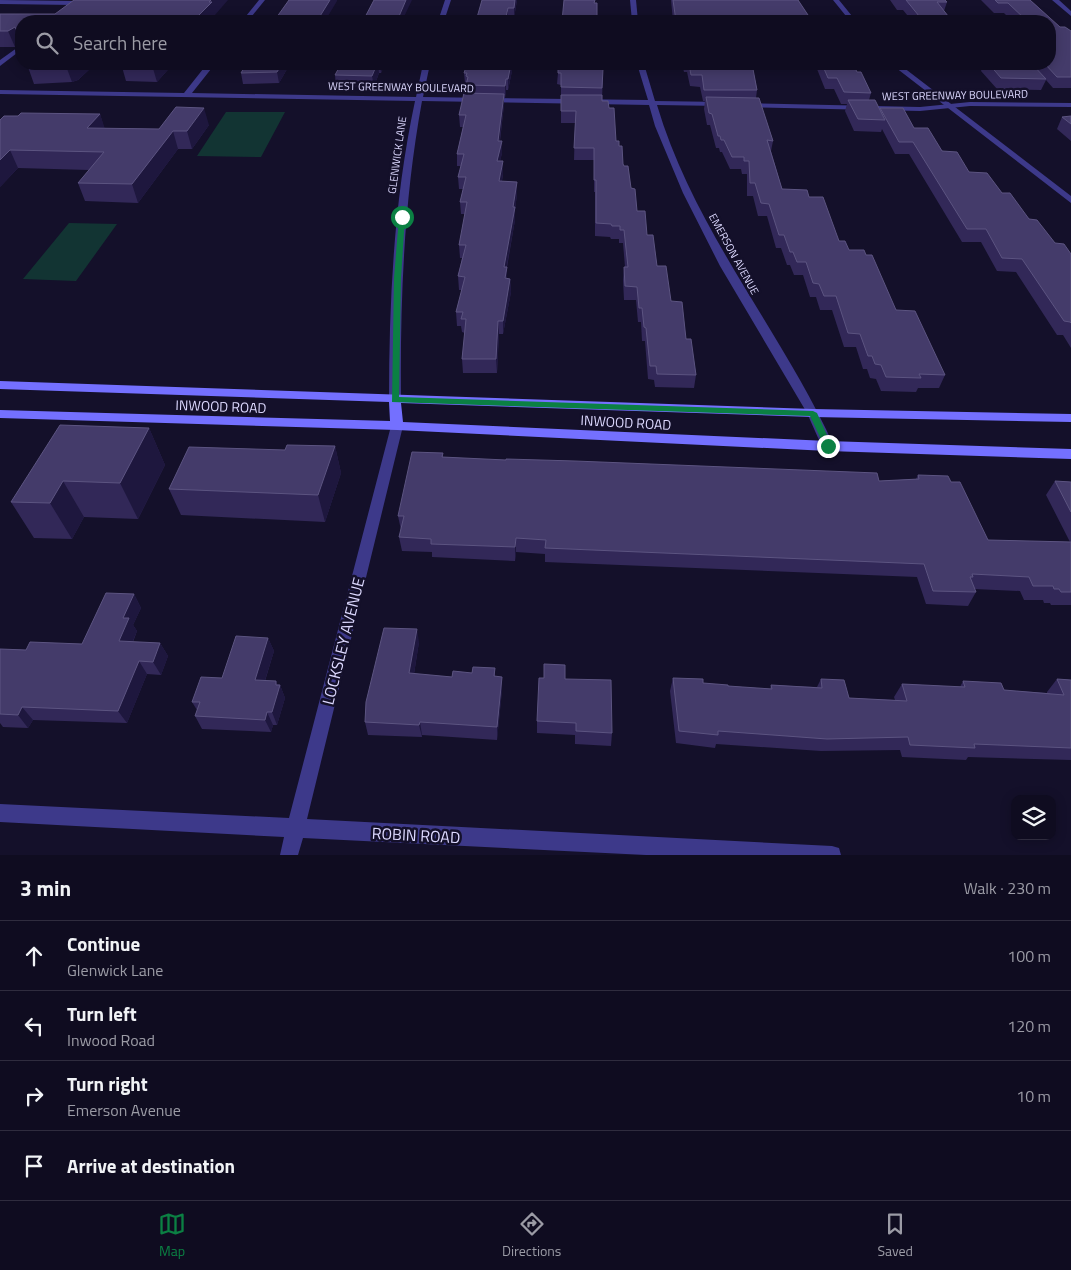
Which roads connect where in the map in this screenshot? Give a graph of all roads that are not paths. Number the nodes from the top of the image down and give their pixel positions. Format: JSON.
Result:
{"nodes":[{"id":1,"x":262,"y":0,"type":"edge"},
{"id":2,"x":448,"y":0,"type":"edge"},
{"id":3,"x":633,"y":0,"type":"edge"},
{"id":4,"x":836,"y":0,"type":"edge"},
{"id":5,"x":1055,"y":0,"type":"edge"},
{"id":6,"x":0,"y":2,"type":"edge"},
{"id":7,"x":78,"y":2,"type":"edge"},
{"id":8,"x":69,"y":8,"type":"edge"},
{"id":9,"x":1071,"y":14,"type":"edge"},
{"id":10,"x":250,"y":15,"type":"edge"},
{"id":11,"x":443,"y":15,"type":"edge"},
{"id":12,"x":635,"y":15,"type":"edge"},
{"id":13,"x":848,"y":15,"type":"edge"},
{"id":14,"x":15,"y":52,"type":"edge"},
{"id":15,"x":0,"y":64,"type":"edge"},
{"id":16,"x":206,"y":70,"type":"edge"},
{"id":17,"x":426,"y":70,"type":"edge"},
{"id":18,"x":643,"y":70,"type":"edge"},
{"id":19,"x":903,"y":70,"type":"edge"},
{"id":20,"x":0,"y":92,"type":"edge"},
{"id":21,"x":186,"y":95,"type":"junction"},
{"id":22,"x":418,"y":99,"type":"junction"},
{"id":23,"x":651,"y":103,"type":"junction"},
{"id":24,"x":729,"y":104,"type":"edge"},
{"id":25,"x":739,"y":105,"type":"edge"},
{"id":26,"x":1071,"y":105,"type":"edge"},
{"id":27,"x":948,"y":106,"type":"junction"},
{"id":28,"x":1071,"y":200,"type":"edge"},
{"id":29,"x":0,"y":385,"type":"edge"},
{"id":30,"x":395,"y":400,"type":"junction"},
{"id":31,"x":813,"y":413,"type":"junction"},
{"id":32,"x":0,"y":414,"type":"edge"},
{"id":33,"x":1071,"y":418,"type":"edge"},
{"id":34,"x":397,"y":426,"type":"junction"},
{"id":35,"x":828,"y":446,"type":"junction"},
{"id":36,"x":1071,"y":454,"type":"edge"},
{"id":37,"x":0,"y":813,"type":"edge"},
{"id":38,"x":295,"y":829,"type":"junction"},
{"id":39,"x":289,"y":855,"type":"edge"},
{"id":40,"x":832,"y":855,"type":"edge"}],
"edges":[{"from":1,"to":10,"type":"street"},
{"from":2,"to":11,"type":"street"},
{"from":3,"to":12,"type":"street"},
{"from":4,"to":13,"type":"street"},
{"from":5,"to":9,"type":"street"},
{"from":6,"to":7,"type":"street"},
{"from":7,"to":8,"type":"street"},
{"from":14,"to":15,"type":"street"},
{"from":16,"to":21,"type":"street"},
{"from":17,"to":22,"type":"street","name":"GLENWICK LANE"},
{"from":18,"to":23,"type":"street","name":"EMERSON AVENUE"},
{"from":19,"to":27,"type":"street"},
{"from":20,"to":21,"type":"street","name":"WEST GREENWAY BOULEVARD"},
{"from":21,"to":22,"type":"street","name":"WEST GREENWAY BOULEVARD"},
{"from":22,"to":23,"type":"street","name":"WEST GREENWAY BOULEVARD"},
{"from":22,"to":30,"type":"street","name":"GLENWICK LANE"},
{"from":23,"to":24,"type":"street","name":"WEST GREENWAY BOULEVARD"},
{"from":23,"to":31,"type":"street","name":"EMERSON AVENUE"},
{"from":25,"to":27,"type":"street","name":"WEST GREENWAY BOULEVARD"},
{"from":26,"to":27,"type":"street","name":"WEST GREENWAY BOULEVARD"},
{"from":27,"to":28,"type":"street"},
{"from":29,"to":30,"type":"main road","name":"INWOOD ROAD"},
{"from":30,"to":31,"type":"main road","name":"INWOOD ROAD"},
{"from":30,"to":34,"type":"main road"},
{"from":31,"to":33,"type":"main road","name":"INWOOD ROAD"},
{"from":31,"to":35,"type":"street","name":"EMERSON AVENUE"},
{"from":32,"to":34,"type":"main road","name":"INWOOD ROAD"},
{"from":34,"to":35,"type":"main road","name":"INWOOD ROAD"},
{"from":34,"to":38,"type":"street","name":"LOCKSLEY AVENUE"},
{"from":35,"to":36,"type":"main road","name":"INWOOD ROAD"},
{"from":37,"to":38,"type":"street","name":"ROBIN ROAD"},
{"from":38,"to":39,"type":"street","name":"LOCKSLEY AVENUE"},
{"from":38,"to":40,"type":"street","name":"ROBIN ROAD"}]}
